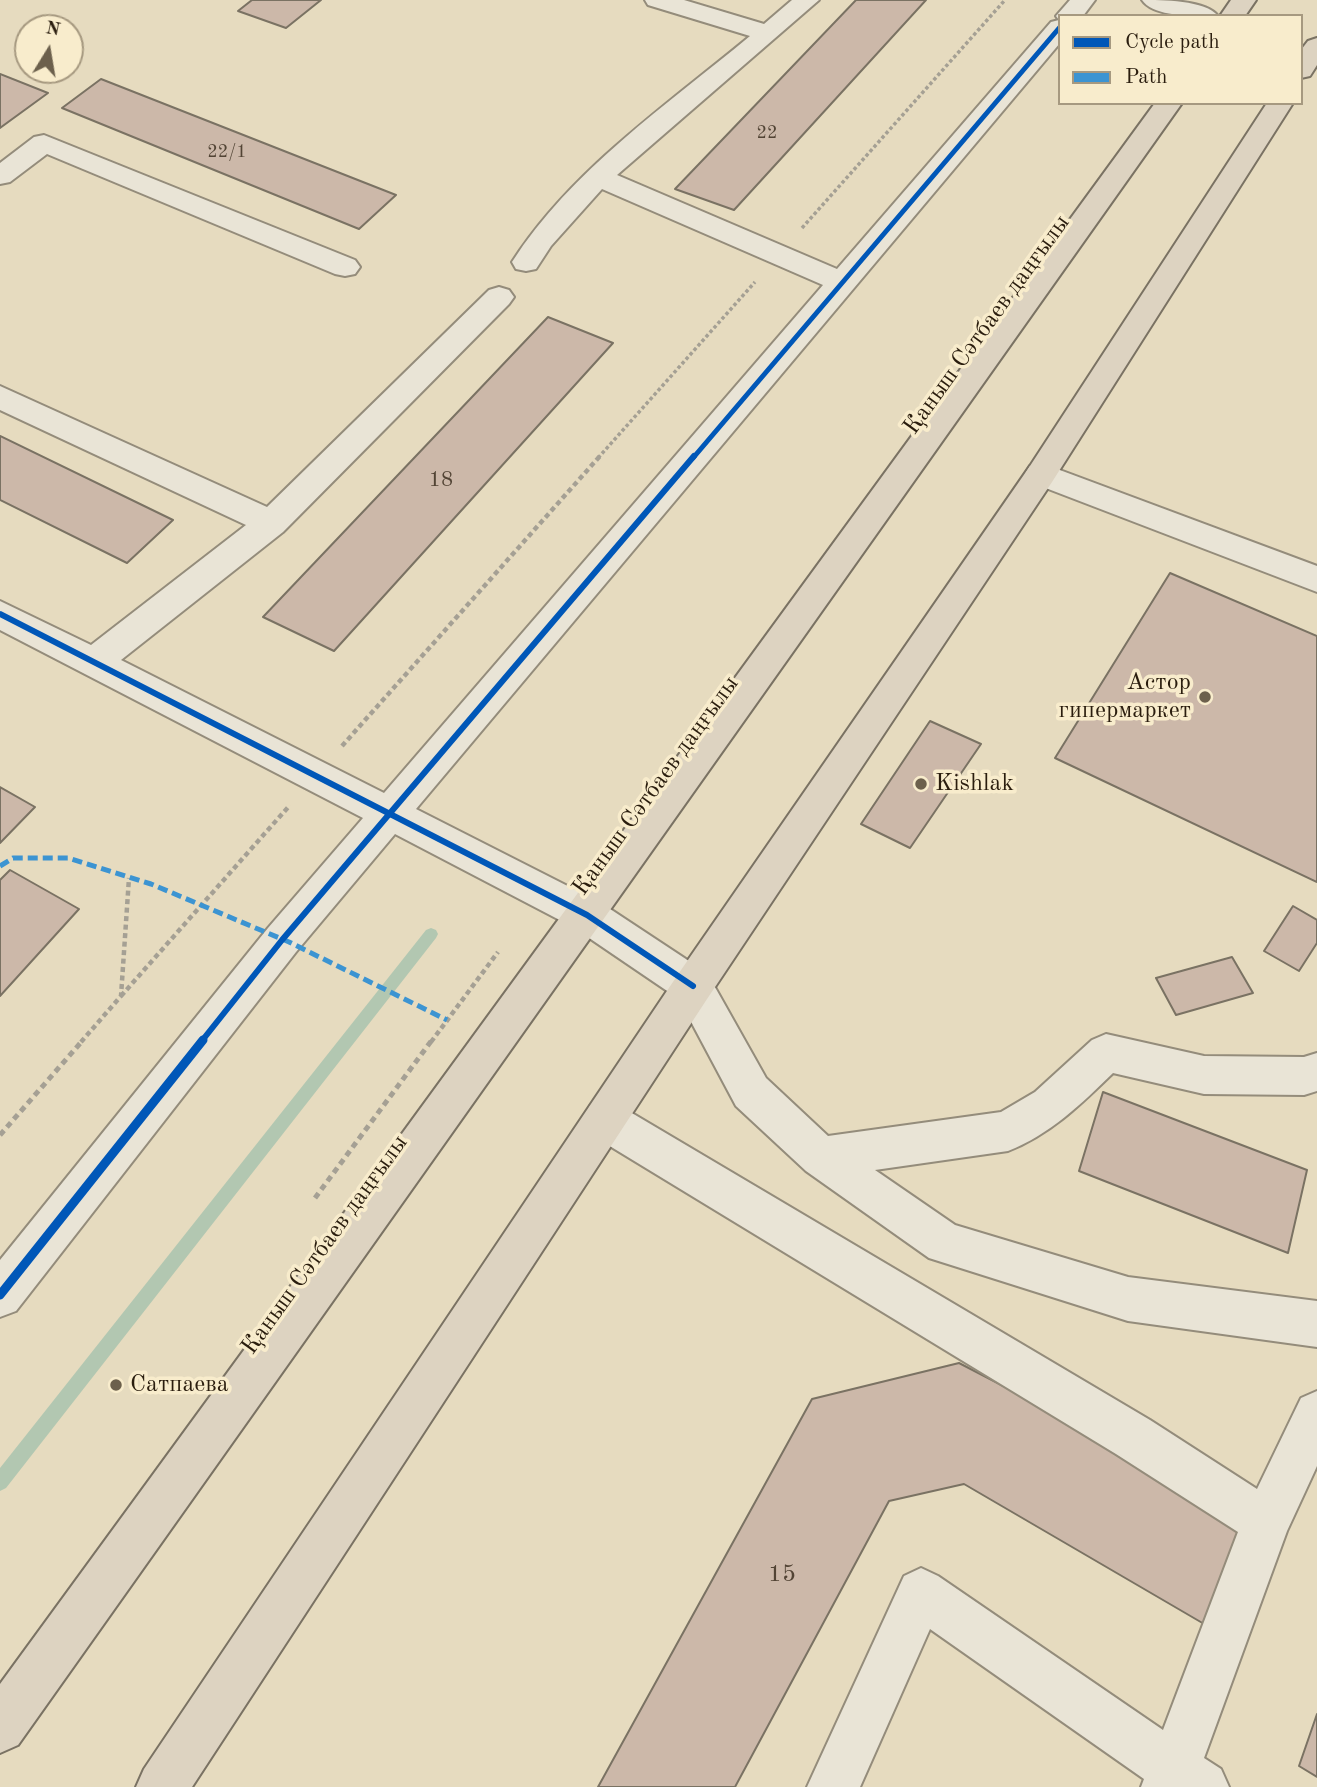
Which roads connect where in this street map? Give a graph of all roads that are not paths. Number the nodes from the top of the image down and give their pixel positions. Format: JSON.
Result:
{"nodes":[{"id":1,"x":657,"y":0,"type":"edge"},
{"id":2,"x":807,"y":0,"type":"edge"},
{"id":3,"x":1083,"y":0,"type":"edge"},
{"id":4,"x":1154,"y":0,"type":"edge"},
{"id":5,"x":1071,"y":14,"type":"edge"},
{"id":6,"x":1200,"y":14,"type":"edge"},
{"id":7,"x":1058,"y":29,"type":"edge"},
{"id":8,"x":768,"y":33,"type":"junction"},
{"id":9,"x":1168,"y":105,"type":"edge"},
{"id":10,"x":1279,"y":105,"type":"edge"},
{"id":11,"x":0,"y":176,"type":"edge"},
{"id":12,"x":598,"y":177,"type":"junction"},
{"id":13,"x":526,"y":262,"type":"dead end"},
{"id":14,"x":345,"y":267,"type":"dead end"},
{"id":15,"x":842,"y":282,"type":"junction"},
{"id":16,"x":499,"y":297,"type":"dead end"},
{"id":17,"x":0,"y":397,"type":"edge"},
{"id":18,"x":1041,"y":474,"type":"junction"},
{"id":19,"x":271,"y":523,"type":"junction"},
{"id":20,"x":1317,"y":579,"type":"edge"},
{"id":21,"x":0,"y":614,"type":"edge"},
{"id":22,"x":94,"y":664,"type":"junction"},
{"id":23,"x":388,"y":813,"type":"junction"},
{"id":24,"x":587,"y":915,"type":"junction"},
{"id":25,"x":693,"y":986,"type":"junction"},
{"id":26,"x":1317,"y":1072,"type":"edge"},
{"id":27,"x":605,"y":1120,"type":"junction"},
{"id":28,"x":821,"y":1157,"type":"junction"},
{"id":29,"x":0,"y":1295,"type":"edge"},
{"id":30,"x":1317,"y":1324,"type":"edge"},
{"id":31,"x":1317,"y":1414,"type":"edge"},
{"id":32,"x":1266,"y":1522,"type":"junction"},
{"id":33,"x":0,"y":1727,"type":"edge"},
{"id":34,"x":1181,"y":1781,"type":"edge"},
{"id":35,"x":162,"y":1787,"type":"edge"},
{"id":36,"x":833,"y":1787,"type":"edge"}],
"edges":[{"from":1,"to":8,"type":"street"},
{"from":2,"to":8,"type":"street"},
{"from":3,"to":5,"type":"street"},
{"from":4,"to":6,"type":"street"},
{"from":7,"to":15,"type":"street"},
{"from":8,"to":12,"type":"street"},
{"from":9,"to":24,"type":"main road","name":"Қаныш Сәтбаев даңғылы"},
{"from":10,"to":18,"type":"main road"},
{"from":11,"to":14,"type":"street"},
{"from":12,"to":13,"type":"street"},
{"from":12,"to":15,"type":"street"},
{"from":15,"to":23,"type":"street"},
{"from":16,"to":19,"type":"street"},
{"from":17,"to":19,"type":"street"},
{"from":18,"to":20,"type":"street"},
{"from":18,"to":25,"type":"main road"},
{"from":19,"to":22,"type":"street"},
{"from":21,"to":22,"type":"street"},
{"from":22,"to":23,"type":"street"},
{"from":23,"to":24,"type":"street"},
{"from":23,"to":29,"type":"street"},
{"from":24,"to":25,"type":"street"},
{"from":24,"to":33,"type":"main road","name":"Қаныш Сәтбаев даңғылы"},
{"from":25,"to":27,"type":"main road"},
{"from":25,"to":28,"type":"street"},
{"from":26,"to":28,"type":"street"},
{"from":27,"to":32,"type":"street"},
{"from":27,"to":35,"type":"main road"},
{"from":28,"to":30,"type":"street"},
{"from":31,"to":32,"type":"street"},
{"from":32,"to":34,"type":"street"},
{"from":34,"to":36,"type":"street"}]}
